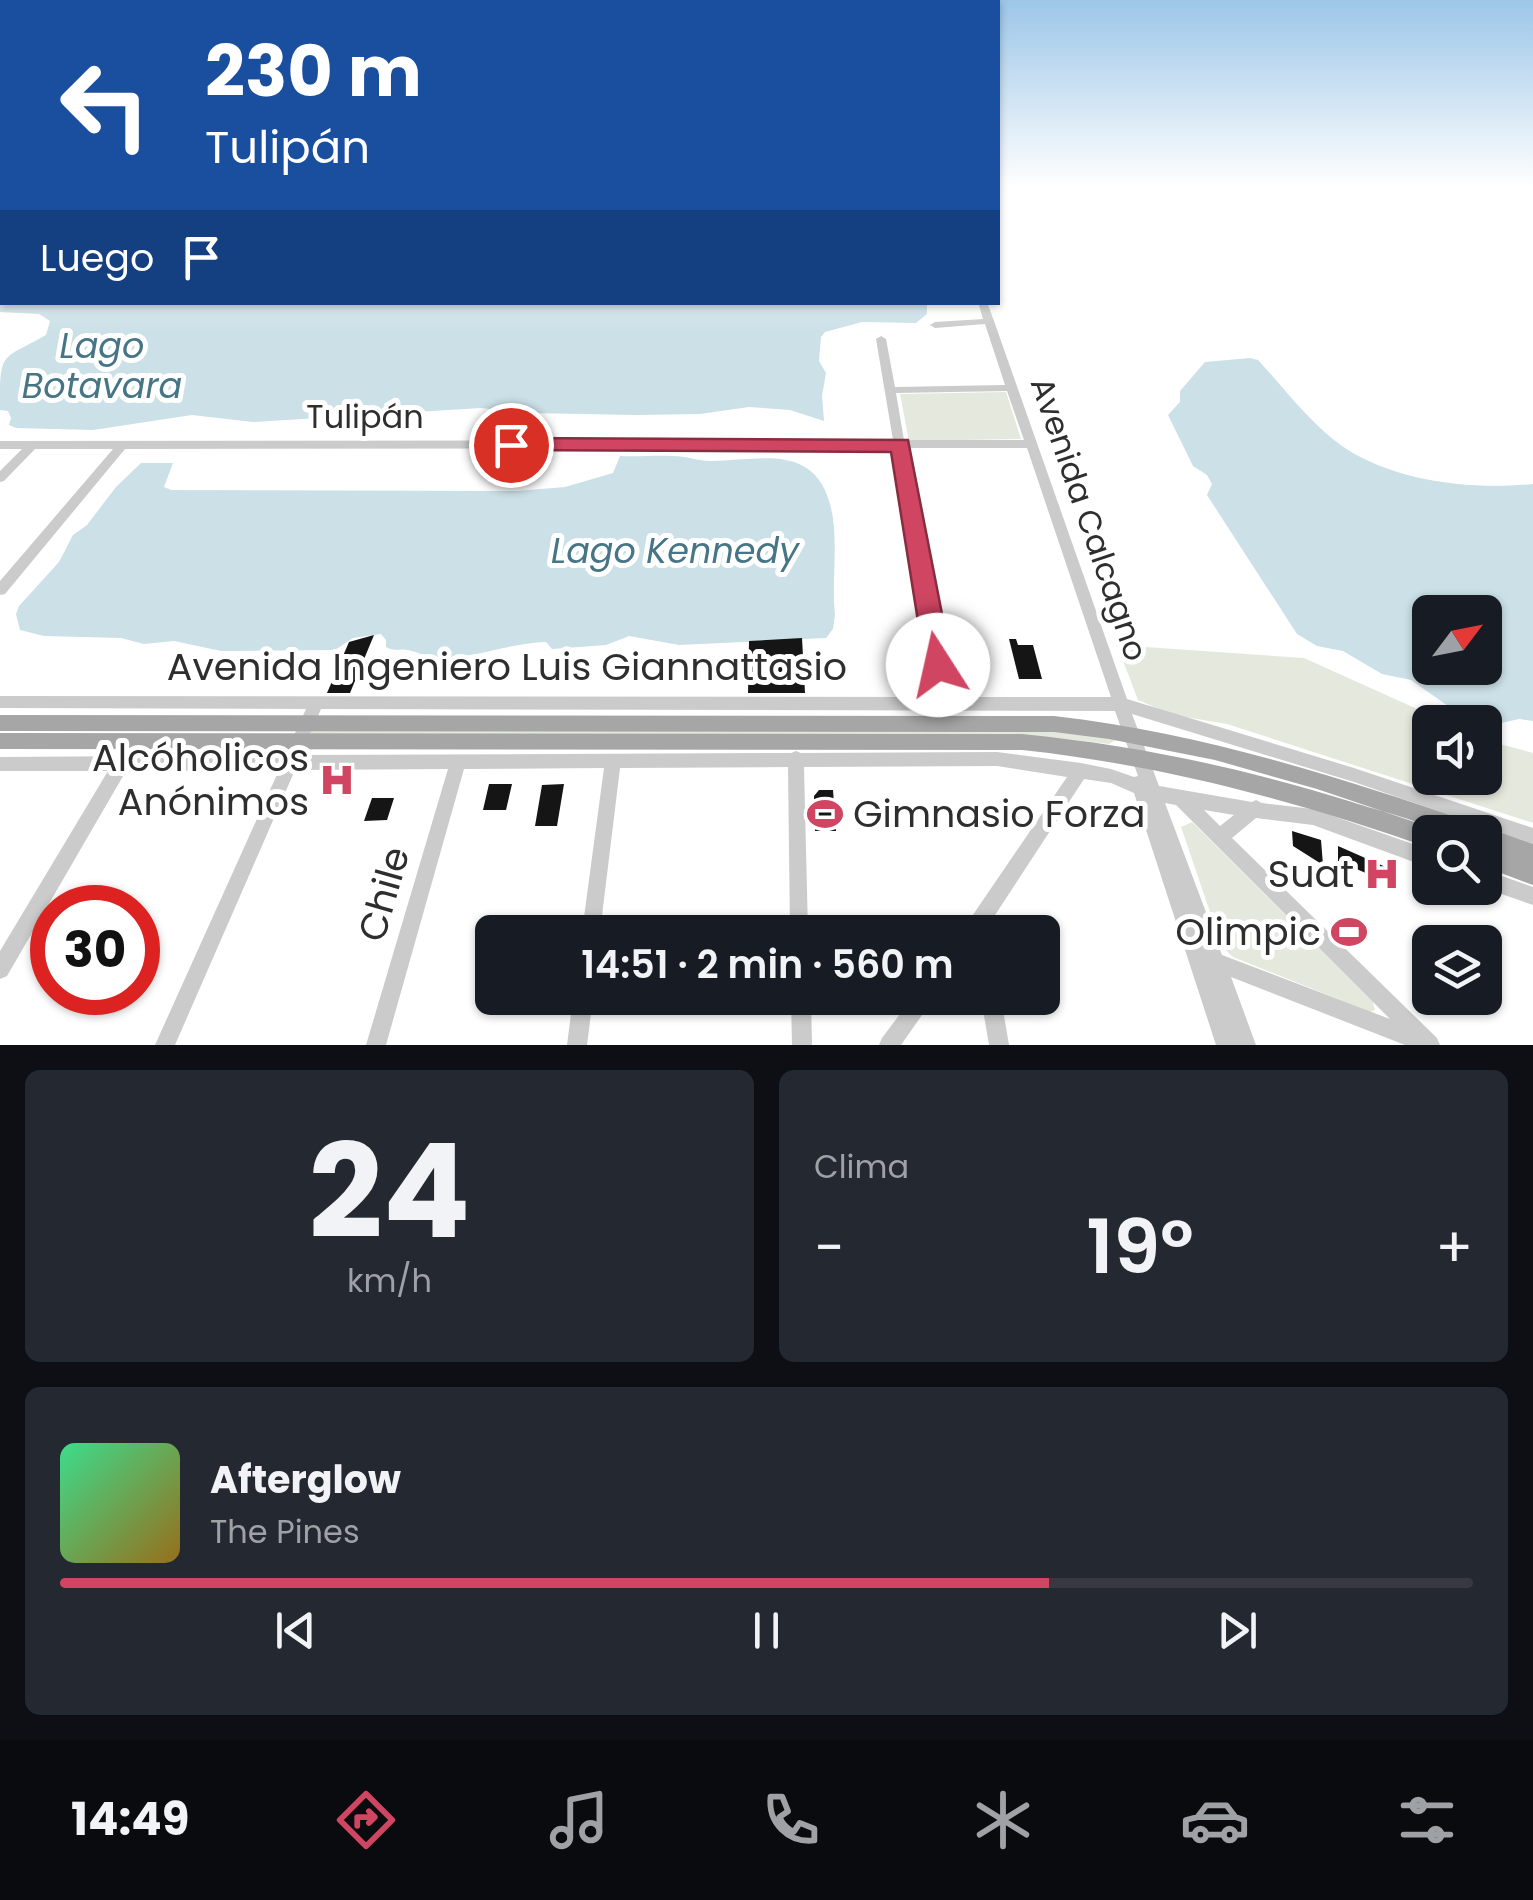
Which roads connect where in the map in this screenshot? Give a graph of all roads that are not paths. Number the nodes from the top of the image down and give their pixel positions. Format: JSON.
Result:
{"nodes":[{"id":1,"x":983,"y":305,"type":"edge"},
{"id":2,"x":989,"y":321,"type":"junction"},
{"id":3,"x":935,"y":325,"type":"dead end"},
{"id":4,"x":881,"y":339,"type":"dead end"},
{"id":5,"x":1012,"y":388,"type":"junction"},
{"id":6,"x":890,"y":390,"type":"junction"},
{"id":7,"x":1031,"y":444,"type":"junction"},
{"id":8,"x":0,"y":445,"type":"edge"},
{"id":9,"x":32,"y":445,"type":"junction"},
{"id":10,"x":122,"y":445,"type":"junction"},
{"id":11,"x":900,"y":445,"type":"junction"},
{"id":12,"x":0,"y":478,"type":"edge"},
{"id":13,"x":0,"y":590,"type":"edge"},
{"id":14,"x":944,"y":701,"type":"junction"},
{"id":15,"x":0,"y":702,"type":"edge"},
{"id":16,"x":317,"y":702,"type":"junction"},
{"id":17,"x":1120,"y":704,"type":"junction"},
{"id":18,"x":0,"y":722,"type":"edge"},
{"id":19,"x":307,"y":722,"type":"junction"},
{"id":20,"x":1130,"y":731,"type":"junction"},
{"id":21,"x":0,"y":741,"type":"edge"},
{"id":22,"x":298,"y":742,"type":"junction"},
{"id":23,"x":1139,"y":755,"type":"junction"},
{"id":24,"x":796,"y":758,"type":"junction"},
{"id":25,"x":613,"y":761,"type":"junction"},
{"id":26,"x":458,"y":762,"type":"junction"},
{"id":27,"x":287,"y":763,"type":"junction"},
{"id":28,"x":0,"y":764,"type":"edge"},
{"id":29,"x":121,"y":764,"type":"junction"},
{"id":30,"x":1081,"y":770,"type":"junction"},
{"id":31,"x":1146,"y":789,"type":"junction"},
{"id":32,"x":1180,"y":798,"type":"junction"},
{"id":33,"x":1256,"y":808,"type":"junction"},
{"id":34,"x":1420,"y":815,"type":"edge"},
{"id":35,"x":1412,"y":832,"type":"edge"},
{"id":36,"x":1221,"y":836,"type":"junction"},
{"id":37,"x":1533,"y":836,"type":"edge"},
{"id":38,"x":1502,"y":843,"type":"edge"},
{"id":39,"x":1412,"y":853,"type":"edge"},
{"id":40,"x":1533,"y":854,"type":"edge"},
{"id":41,"x":1502,"y":863,"type":"edge"},
{"id":42,"x":1533,"y":874,"type":"edge"},
{"id":43,"x":1502,"y":885,"type":"edge"},
{"id":44,"x":1533,"y":896,"type":"edge"},
{"id":45,"x":593,"y":915,"type":"edge"},
{"id":46,"x":799,"y":915,"type":"edge"},
{"id":47,"x":983,"y":915,"type":"edge"},
{"id":48,"x":1196,"y":956,"type":"junction"},
{"id":49,"x":1217,"y":962,"type":"junction"},
{"id":50,"x":0,"y":969,"type":"edge"},
{"id":51,"x":581,"y":1015,"type":"edge"},
{"id":52,"x":801,"y":1015,"type":"edge"},
{"id":53,"x":911,"y":1015,"type":"edge"},
{"id":54,"x":994,"y":1015,"type":"edge"},
{"id":55,"x":165,"y":1045,"type":"edge"},
{"id":56,"x":376,"y":1045,"type":"edge"},
{"id":57,"x":577,"y":1045,"type":"edge"},
{"id":58,"x":802,"y":1045,"type":"edge"},
{"id":59,"x":889,"y":1045,"type":"edge"},
{"id":60,"x":999,"y":1045,"type":"edge"},
{"id":61,"x":1226,"y":1045,"type":"edge"},
{"id":62,"x":1246,"y":1045,"type":"edge"},
{"id":63,"x":1430,"y":1045,"type":"edge"}],
"edges":[{"from":1,"to":2,"type":"street","name":"Avenida Calcagno"},
{"from":2,"to":3,"type":"street"},
{"from":2,"to":5,"type":"street","name":"Avenida Calcagno"},
{"from":4,"to":6,"type":"street"},
{"from":5,"to":6,"type":"street"},
{"from":5,"to":7,"type":"street","name":"Avenida Calcagno"},
{"from":6,"to":11,"type":"street"},
{"from":7,"to":11,"type":"street","name":"Tulipán"},
{"from":7,"to":17,"type":"street","name":"Avenida Calcagno"},
{"from":8,"to":9,"type":"street","name":"Tulipán"},
{"from":9,"to":10,"type":"street","name":"Tulipán"},
{"from":9,"to":12,"type":"street"},
{"from":10,"to":11,"type":"street","name":"Tulipán"},
{"from":10,"to":13,"type":"street"},
{"from":11,"to":14,"type":"street"},
{"from":14,"to":16,"type":"street","name":"Avenida Ingeniero Luis Giannattasio"},
{"from":14,"to":17,"type":"street","name":"Avenida Ingeniero Luis Giannattasio"},
{"from":15,"to":16,"type":"street","name":"Avenida Ingeniero Luis Giannattasio"},
{"from":16,"to":19,"type":"street"},
{"from":17,"to":20,"type":"street","name":"Avenida Calcagno"},
{"from":17,"to":37,"type":"street","name":"Avenida Ingeniero Luis Giannattasio"},
{"from":18,"to":19,"type":"main road","name":"Avenida Ingeniero Luis Giannattasio"},
{"from":19,"to":20,"type":"main road","name":"Avenida Ingeniero Luis Giannattasio"},
{"from":19,"to":22,"type":"street"},
{"from":20,"to":23,"type":"street","name":"Avenida Calcagno"},
{"from":20,"to":34,"type":"main road","name":"Avenida Ingeniero Luis Giannattasio"},
{"from":21,"to":22,"type":"main road"},
{"from":22,"to":23,"type":"main road"},
{"from":22,"to":27,"type":"street"},
{"from":23,"to":31,"type":"street","name":"Avenida Calcagno"},
{"from":23,"to":35,"type":"main road"},
{"from":24,"to":25,"type":"street"},
{"from":24,"to":30,"type":"street"},
{"from":24,"to":46,"type":"street"},
{"from":25,"to":26,"type":"street"},
{"from":25,"to":45,"type":"street"},
{"from":26,"to":27,"type":"street"},
{"from":26,"to":56,"type":"street","name":"Chile"},
{"from":27,"to":29,"type":"street"},
{"from":27,"to":55,"type":"street"},
{"from":28,"to":29,"type":"street"},
{"from":29,"to":50,"type":"street"},
{"from":30,"to":31,"type":"street"},
{"from":30,"to":47,"type":"street"},
{"from":31,"to":32,"type":"street"},
{"from":31,"to":48,"type":"street","name":"Avenida Calcagno"},
{"from":31,"to":49,"type":"street","name":"Avenida Calcagno"},
{"from":32,"to":33,"type":"street"},
{"from":32,"to":36,"type":"street"},
{"from":33,"to":36,"type":"street"},
{"from":33,"to":39,"type":"street"},
{"from":36,"to":63,"type":"street"},
{"from":38,"to":40,"type":"main road"},
{"from":41,"to":42,"type":"main road"},
{"from":43,"to":44,"type":"street"},
{"from":48,"to":49,"type":"street"},
{"from":48,"to":61,"type":"street","name":"Avenida Calcagno"},
{"from":49,"to":62,"type":"street","name":"Avenida Calcagno"},
{"from":49,"to":63,"type":"street"},
{"from":51,"to":57,"type":"street"},
{"from":52,"to":58,"type":"street"},
{"from":53,"to":59,"type":"street"},
{"from":54,"to":60,"type":"street"}]}
